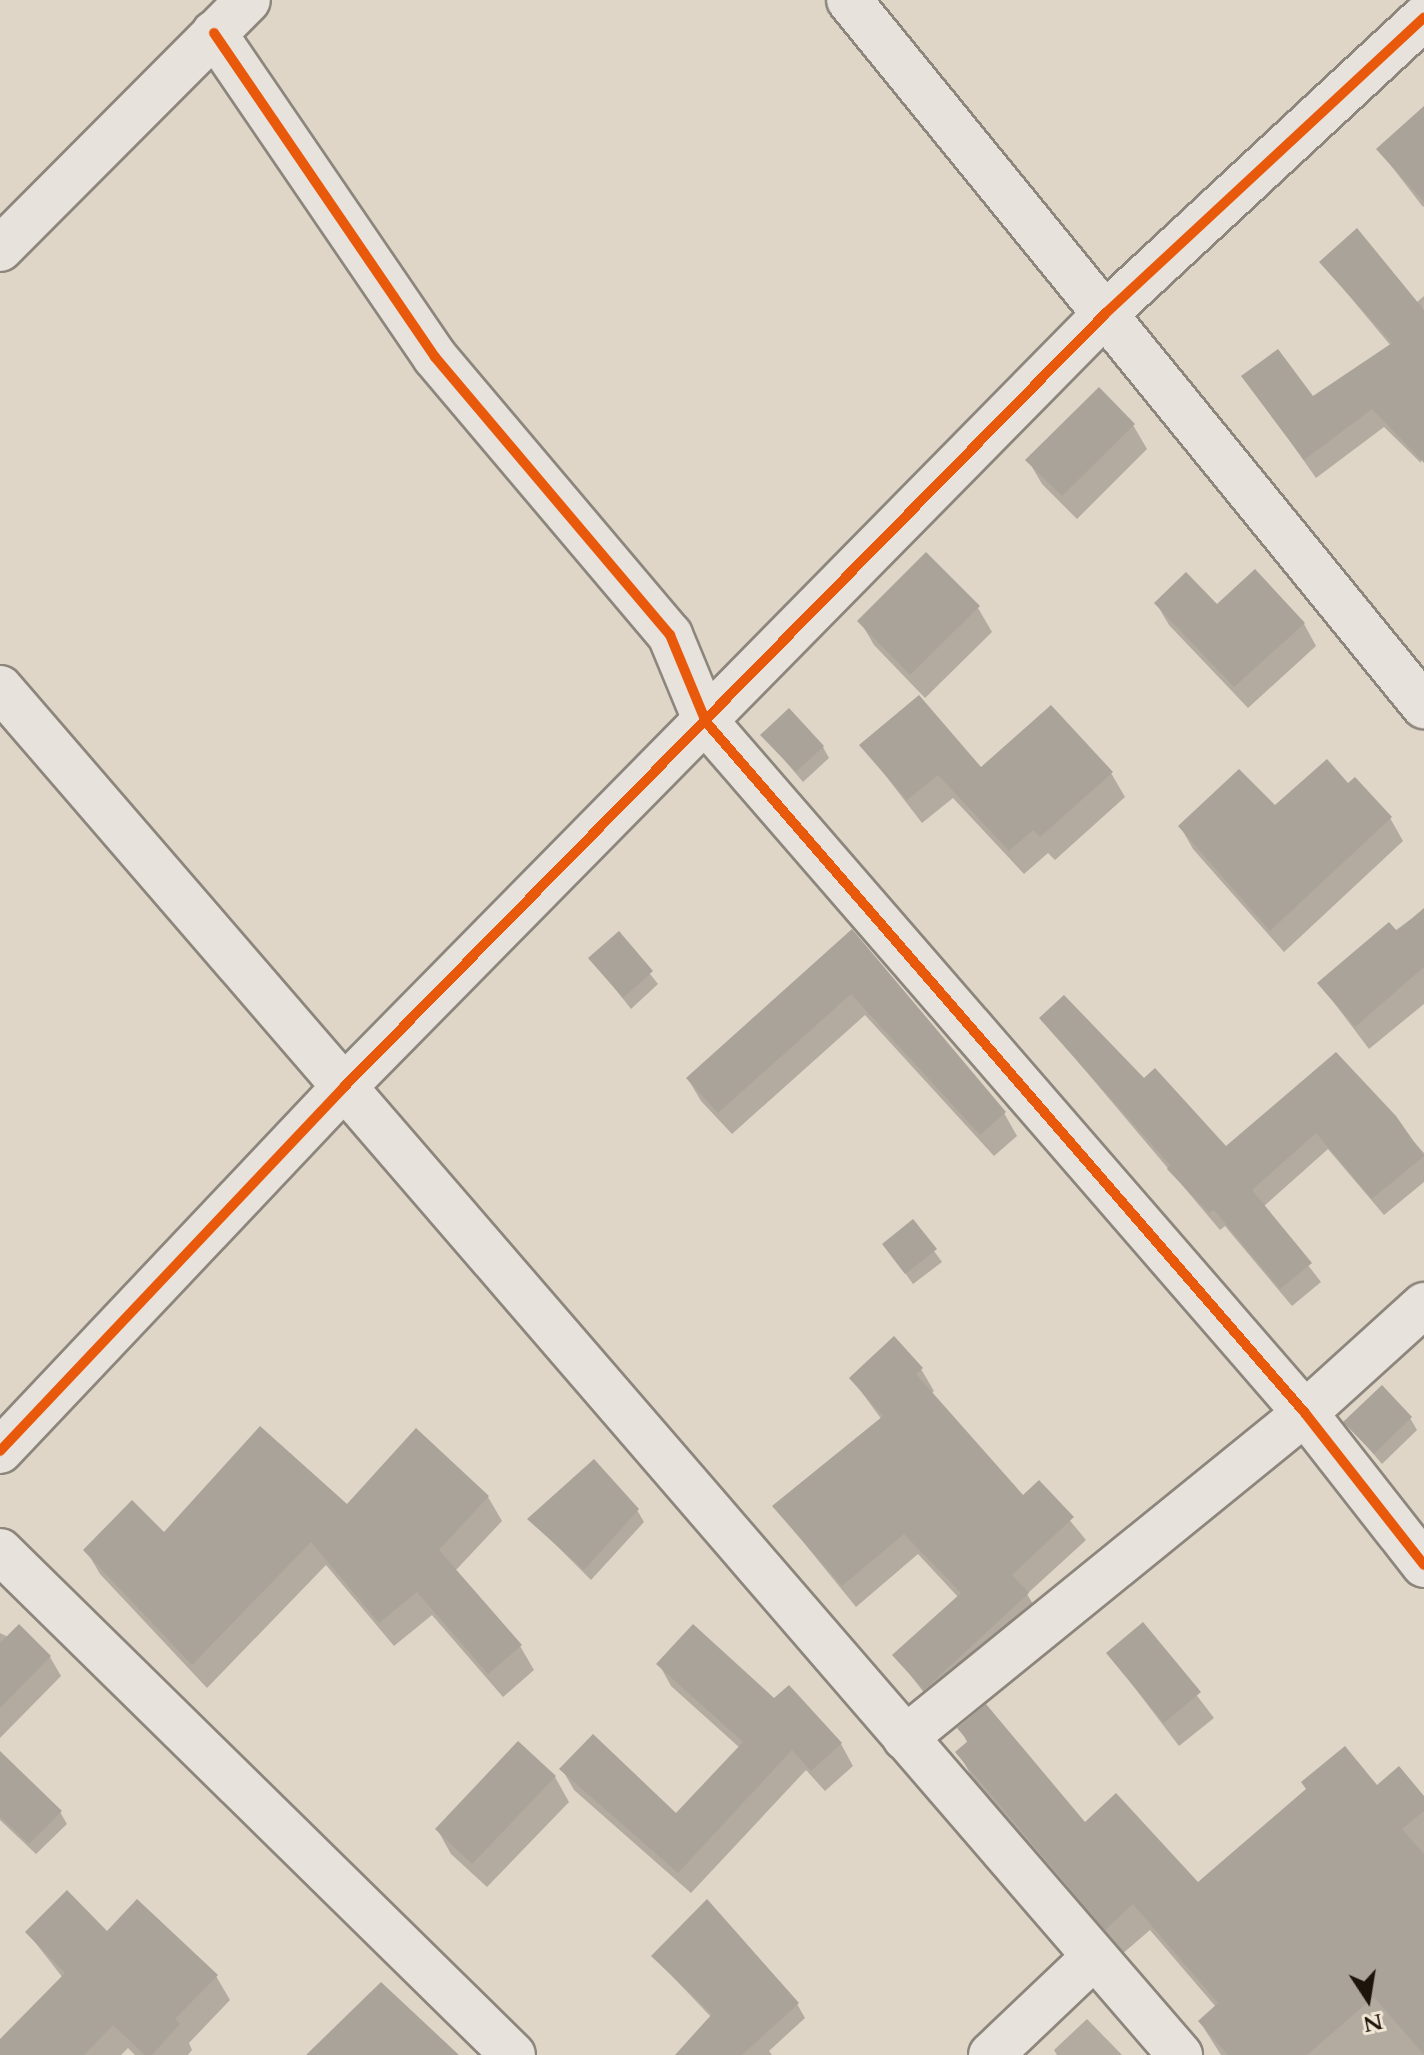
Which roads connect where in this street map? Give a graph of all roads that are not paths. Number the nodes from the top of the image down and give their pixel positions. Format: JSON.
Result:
{"nodes":[{"id":1,"x":248,"y":0,"type":"edge"},
{"id":2,"x":849,"y":0,"type":"edge"},
{"id":3,"x":1424,"y":18,"type":"edge"},
{"id":4,"x":214,"y":33,"type":"junction"},
{"id":5,"x":0,"y":249,"type":"edge"},
{"id":6,"x":1106,"y":313,"type":"junction"},
{"id":7,"x":0,"y":688,"type":"edge"},
{"id":8,"x":1424,"y":706,"type":"edge"},
{"id":9,"x":706,"y":722,"type":"junction"},
{"id":10,"x":345,"y":1086,"type":"junction"},
{"id":11,"x":1424,"y":1305,"type":"edge"},
{"id":12,"x":1305,"y":1413,"type":"junction"},
{"id":13,"x":0,"y":1451,"type":"edge"},
{"id":14,"x":0,"y":1551,"type":"edge"},
{"id":15,"x":1424,"y":1565,"type":"edge"},
{"id":16,"x":905,"y":1738,"type":"junction"},
{"id":17,"x":1094,"y":1957,"type":"junction"},
{"id":18,"x":513,"y":2055,"type":"edge"},
{"id":19,"x":991,"y":2055,"type":"edge"},
{"id":20,"x":1180,"y":2055,"type":"edge"}],
"edges":[{"from":1,"to":4,"type":"street"},
{"from":2,"to":6,"type":"street"},
{"from":3,"to":6,"type":"street"},
{"from":4,"to":5,"type":"street"},
{"from":4,"to":9,"type":"street"},
{"from":6,"to":8,"type":"street"},
{"from":6,"to":9,"type":"street"},
{"from":7,"to":10,"type":"street"},
{"from":9,"to":10,"type":"street"},
{"from":9,"to":12,"type":"street"},
{"from":10,"to":13,"type":"street"},
{"from":10,"to":16,"type":"street"},
{"from":11,"to":12,"type":"street"},
{"from":12,"to":15,"type":"street"},
{"from":12,"to":16,"type":"street"},
{"from":14,"to":18,"type":"street"},
{"from":16,"to":17,"type":"street"},
{"from":17,"to":19,"type":"street"},
{"from":17,"to":20,"type":"street"}]}
